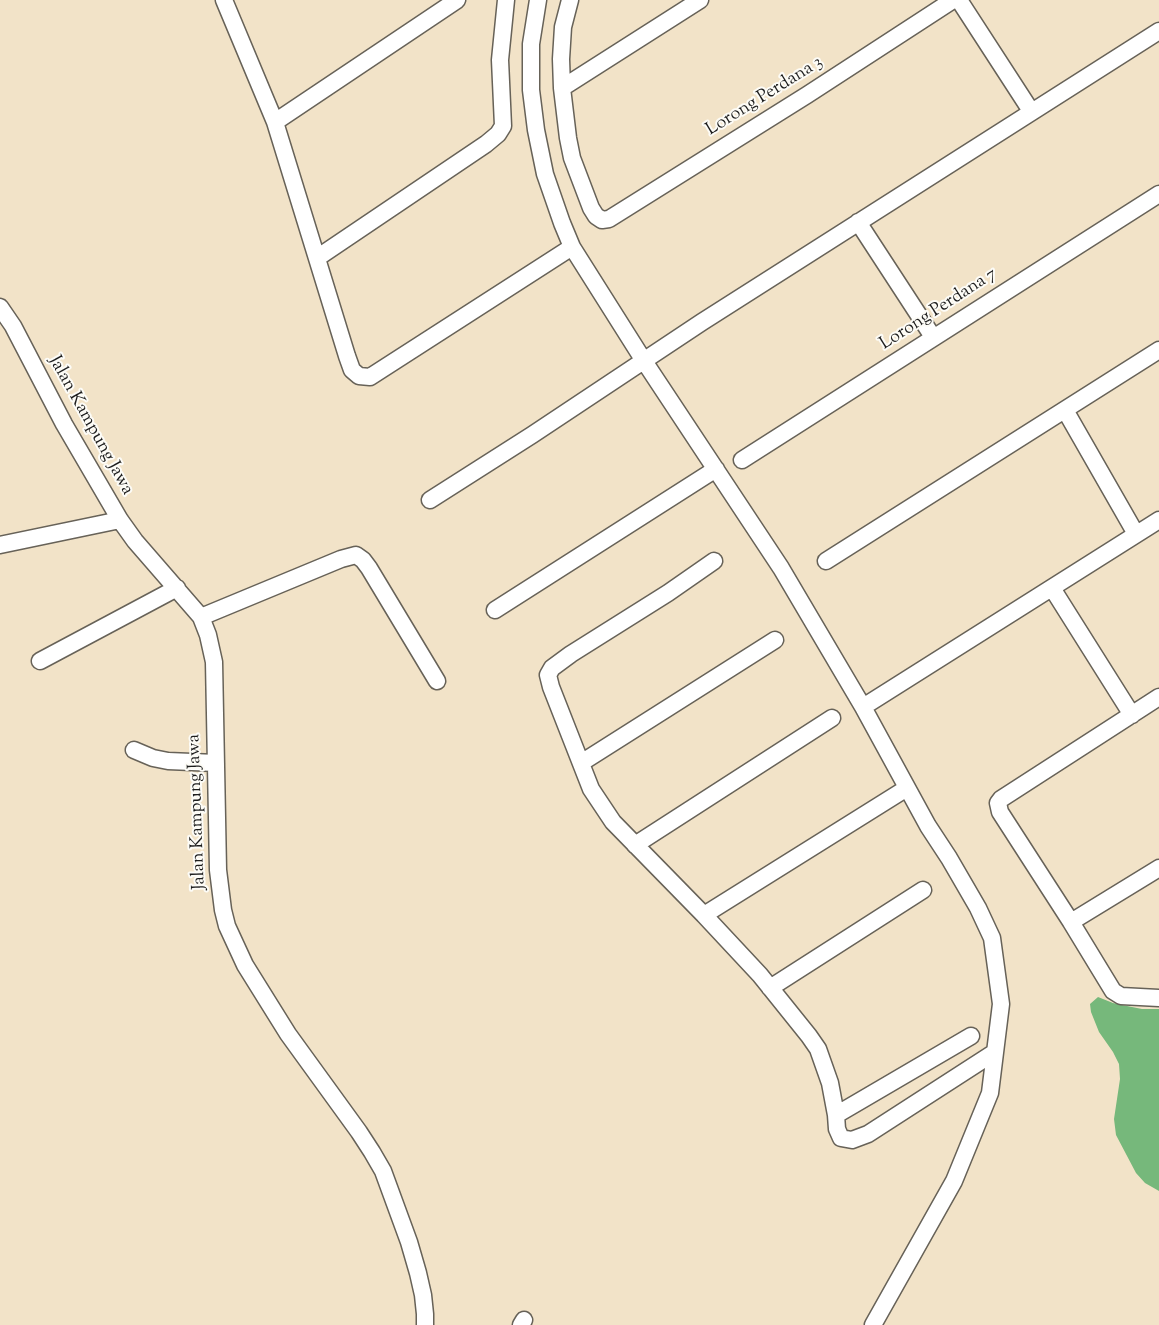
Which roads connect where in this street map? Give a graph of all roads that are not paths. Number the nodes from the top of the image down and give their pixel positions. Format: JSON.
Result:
{"nodes":[{"id":1,"x":224,"y":0,"type":"edge"},
{"id":2,"x":457,"y":0,"type":"edge"},
{"id":3,"x":506,"y":0,"type":"edge"},
{"id":4,"x":538,"y":0,"type":"edge"},
{"id":5,"x":570,"y":0,"type":"edge"},
{"id":6,"x":700,"y":0,"type":"edge"},
{"id":7,"x":953,"y":0,"type":"edge"},
{"id":8,"x":959,"y":0,"type":"edge"},
{"id":9,"x":1159,"y":31,"type":"edge"},
{"id":10,"x":562,"y":88,"type":"junction"},
{"id":11,"x":1031,"y":111,"type":"junction"},
{"id":12,"x":275,"y":122,"type":"junction"},
{"id":13,"x":1159,"y":194,"type":"edge"},
{"id":14,"x":858,"y":222,"type":"junction"},
{"id":15,"x":572,"y":247,"type":"junction"},
{"id":16,"x":317,"y":258,"type":"junction"},
{"id":17,"x":0,"y":307,"type":"edge"},
{"id":18,"x":933,"y":337,"type":"junction"},
{"id":19,"x":1159,"y":350,"type":"edge"},
{"id":20,"x":644,"y":361,"type":"junction"},
{"id":21,"x":1065,"y":410,"type":"junction"},
{"id":22,"x":742,"y":460,"type":"dead end"},
{"id":23,"x":716,"y":469,"type":"junction"},
{"id":24,"x":430,"y":500,"type":"dead end"},
{"id":25,"x":120,"y":520,"type":"junction"},
{"id":26,"x":1159,"y":520,"type":"edge"},
{"id":27,"x":1136,"y":534,"type":"junction"},
{"id":28,"x":0,"y":545,"type":"edge"},
{"id":29,"x":714,"y":561,"type":"dead end"},
{"id":30,"x":826,"y":561,"type":"dead end"},
{"id":31,"x":177,"y":588,"type":"junction"},
{"id":32,"x":1052,"y":588,"type":"junction"},
{"id":33,"x":494,"y":610,"type":"dead end"},
{"id":34,"x":201,"y":617,"type":"junction"},
{"id":35,"x":775,"y":640,"type":"dead end"},
{"id":36,"x":40,"y":661,"type":"dead end"},
{"id":37,"x":437,"y":681,"type":"dead end"},
{"id":38,"x":1159,"y":697,"type":"edge"},
{"id":39,"x":863,"y":707,"type":"junction"},
{"id":40,"x":1132,"y":715,"type":"junction"},
{"id":41,"x":832,"y":718,"type":"dead end"},
{"id":42,"x":134,"y":750,"type":"dead end"},
{"id":43,"x":216,"y":763,"type":"junction"},
{"id":44,"x":581,"y":763,"type":"junction"},
{"id":45,"x":907,"y":788,"type":"junction"},
{"id":46,"x":635,"y":845,"type":"junction"},
{"id":47,"x":1159,"y":868,"type":"edge"},
{"id":48,"x":923,"y":890,"type":"dead end"},
{"id":49,"x":704,"y":915,"type":"junction"},
{"id":50,"x":1071,"y":922,"type":"junction"},
{"id":51,"x":770,"y":988,"type":"junction"},
{"id":52,"x":1159,"y":998,"type":"edge"},
{"id":53,"x":971,"y":1036,"type":"dead end"},
{"id":54,"x":995,"y":1052,"type":"junction"},
{"id":55,"x":836,"y":1116,"type":"junction"},
{"id":56,"x":425,"y":1325,"type":"edge"},
{"id":57,"x":873,"y":1325,"type":"edge"}],
"edges":[{"from":1,"to":12,"type":"street"},
{"from":2,"to":12,"type":"street"},
{"from":3,"to":16,"type":"street"},
{"from":4,"to":15,"type":"street"},
{"from":5,"to":10,"type":"street"},
{"from":6,"to":10,"type":"street"},
{"from":7,"to":10,"type":"street","name":"Lorong Perdana 3"},
{"from":8,"to":11,"type":"street"},
{"from":9,"to":11,"type":"street"},
{"from":11,"to":14,"type":"street"},
{"from":12,"to":16,"type":"street"},
{"from":13,"to":18,"type":"street","name":"Lorong Perdana 7"},
{"from":14,"to":18,"type":"street"},
{"from":14,"to":20,"type":"street"},
{"from":15,"to":16,"type":"street"},
{"from":15,"to":20,"type":"street"},
{"from":17,"to":25,"type":"street","name":"Jalan Kampung Jawa"},
{"from":18,"to":22,"type":"street","name":"Lorong Perdana 7"},
{"from":19,"to":21,"type":"street"},
{"from":20,"to":23,"type":"street"},
{"from":20,"to":24,"type":"street"},
{"from":21,"to":27,"type":"street"},
{"from":21,"to":30,"type":"street"},
{"from":23,"to":33,"type":"street"},
{"from":23,"to":39,"type":"street"},
{"from":25,"to":28,"type":"street"},
{"from":25,"to":31,"type":"street","name":"Jalan Kampung Jawa"},
{"from":26,"to":27,"type":"street"},
{"from":27,"to":32,"type":"street"},
{"from":29,"to":44,"type":"street"},
{"from":31,"to":34,"type":"street","name":"Jalan Kampung Jawa"},
{"from":31,"to":36,"type":"street"},
{"from":32,"to":39,"type":"street"},
{"from":32,"to":40,"type":"street"},
{"from":34,"to":37,"type":"street"},
{"from":34,"to":43,"type":"street","name":"Jalan Kampung Jawa"},
{"from":35,"to":44,"type":"street"},
{"from":38,"to":40,"type":"street"},
{"from":39,"to":45,"type":"street"},
{"from":40,"to":50,"type":"street"},
{"from":41,"to":46,"type":"street"},
{"from":42,"to":43,"type":"street"},
{"from":43,"to":56,"type":"street","name":"Jalan Kampung Jawa"},
{"from":44,"to":46,"type":"street"},
{"from":45,"to":49,"type":"street"},
{"from":45,"to":54,"type":"street"},
{"from":46,"to":49,"type":"street"},
{"from":47,"to":50,"type":"street"},
{"from":48,"to":51,"type":"street"},
{"from":49,"to":51,"type":"street"},
{"from":50,"to":52,"type":"street"},
{"from":51,"to":55,"type":"street"},
{"from":53,"to":55,"type":"street"},
{"from":54,"to":55,"type":"street"},
{"from":54,"to":57,"type":"street"}]}
